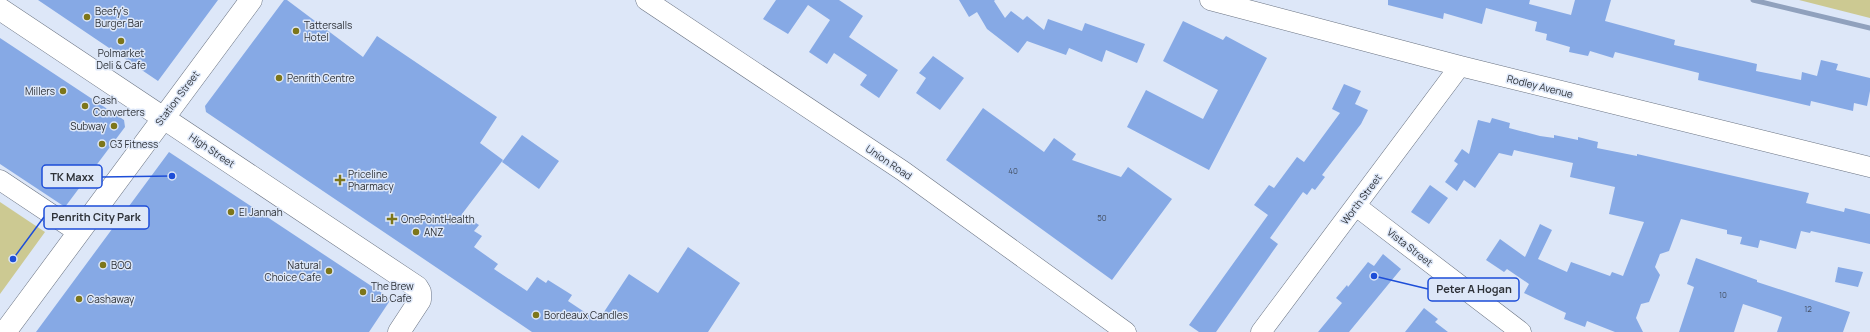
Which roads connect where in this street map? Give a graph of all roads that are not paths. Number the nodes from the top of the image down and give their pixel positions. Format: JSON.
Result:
{"nodes":[{"id":1,"x":251,"y":0,"type":"edge"},
{"id":2,"x":646,"y":0,"type":"edge"},
{"id":3,"x":1210,"y":0,"type":"edge"},
{"id":4,"x":0,"y":9,"type":"edge"},
{"id":5,"x":1460,"y":66,"type":"junction"},
{"id":6,"x":163,"y":118,"type":"junction"},
{"id":7,"x":1870,"y":168,"type":"edge"},
{"id":8,"x":0,"y":180,"type":"edge"},
{"id":9,"x":1356,"y":206,"type":"junction"},
{"id":10,"x":78,"y":232,"type":"junction"},
{"id":11,"x":5,"y":332,"type":"edge"},
{"id":12,"x":399,"y":332,"type":"edge"},
{"id":13,"x":1126,"y":332,"type":"edge"},
{"id":14,"x":1261,"y":332,"type":"edge"},
{"id":15,"x":1521,"y":332,"type":"edge"}],
"edges":[{"from":1,"to":6,"type":"street","name":"Station Street"},
{"from":2,"to":13,"type":"street","name":"Union Road"},
{"from":3,"to":5,"type":"street","name":"Rodley Avenue"},
{"from":4,"to":6,"type":"street","name":"High Street"},
{"from":5,"to":7,"type":"street","name":"Rodley Avenue"},
{"from":5,"to":9,"type":"street","name":"Worth Street"},
{"from":6,"to":10,"type":"street","name":"Station Street"},
{"from":6,"to":12,"type":"street","name":"High Street"},
{"from":8,"to":10,"type":"street"},
{"from":9,"to":14,"type":"street","name":"Worth Street"},
{"from":9,"to":15,"type":"street","name":"Vista Street"},
{"from":10,"to":11,"type":"street","name":"Station Street"}]}
